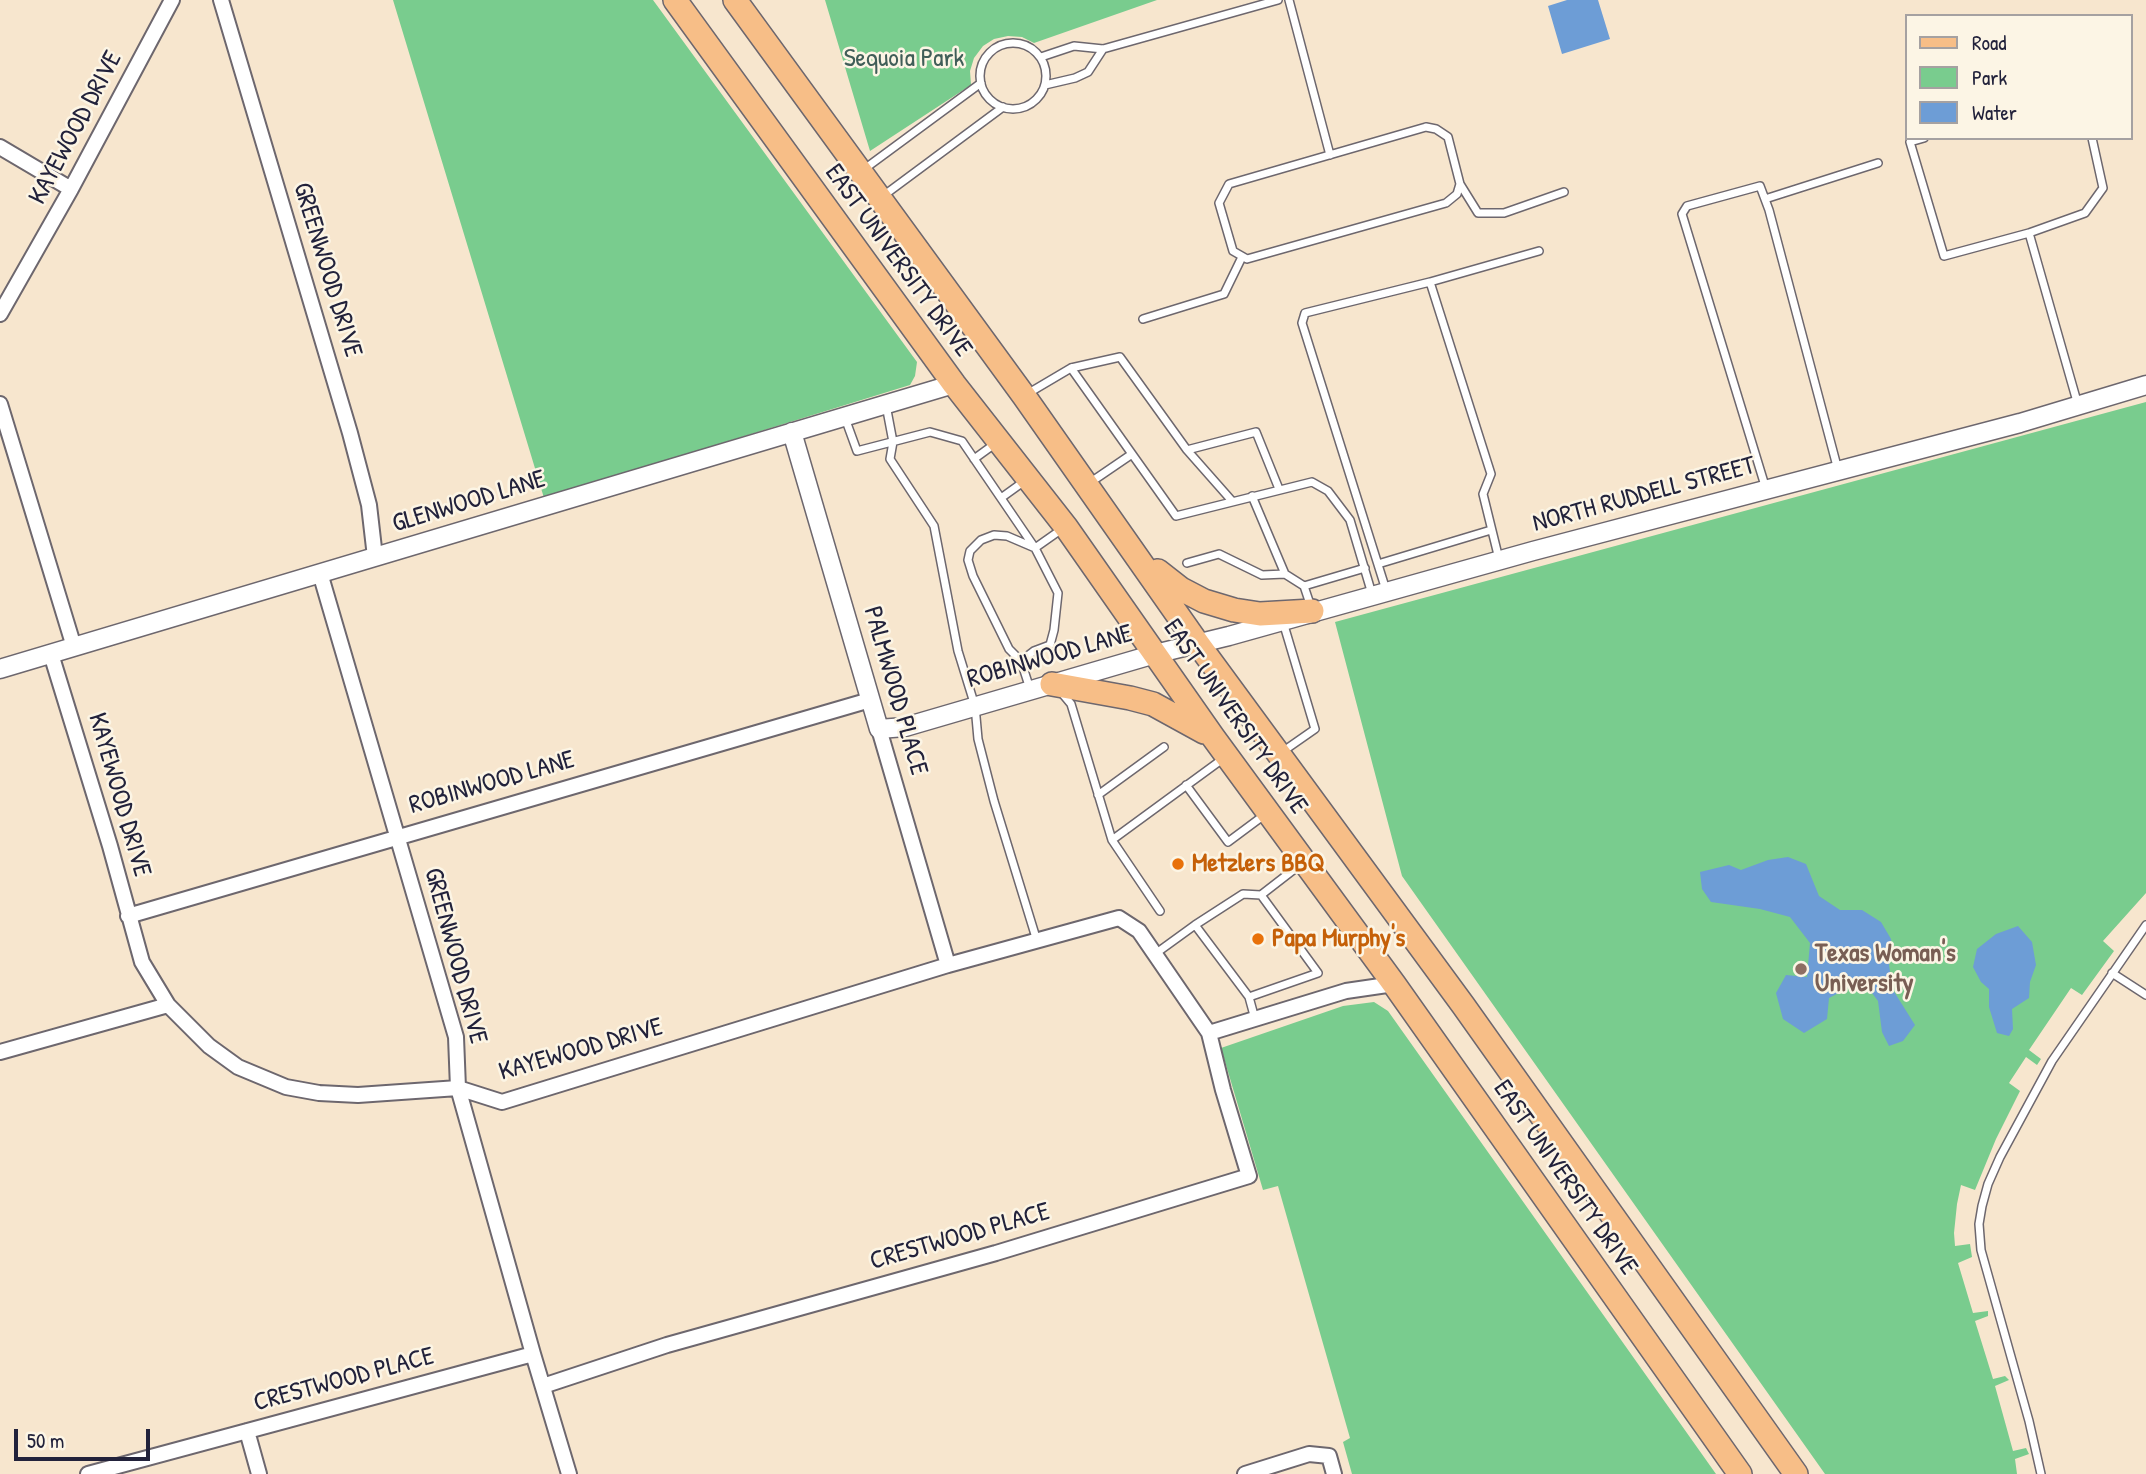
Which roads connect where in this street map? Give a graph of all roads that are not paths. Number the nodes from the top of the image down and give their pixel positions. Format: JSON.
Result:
{"nodes":[{"id":1,"x":172,"y":0,"type":"edge"},
{"id":2,"x":221,"y":0,"type":"edge"},
{"id":3,"x":675,"y":0,"type":"edge"},
{"id":4,"x":736,"y":0,"type":"edge"},
{"id":5,"x":1278,"y":0,"type":"edge"},
{"id":6,"x":1289,"y":0,"type":"edge"},
{"id":7,"x":1103,"y":49,"type":"junction"},
{"id":8,"x":1041,"y":57,"type":"junction"},
{"id":9,"x":981,"y":83,"type":"junction"},
{"id":10,"x":1045,"y":85,"type":"junction"},
{"id":11,"x":1003,"y":107,"type":"junction"},
{"id":12,"x":1917,"y":140,"type":"edge"},
{"id":13,"x":2092,"y":140,"type":"edge"},
{"id":14,"x":0,"y":146,"type":"edge"},
{"id":15,"x":1331,"y":155,"type":"junction"},
{"id":16,"x":1878,"y":163,"type":"dead end"},
{"id":17,"x":860,"y":172,"type":"junction"},
{"id":18,"x":1460,"y":184,"type":"junction"},
{"id":19,"x":71,"y":189,"type":"junction"},
{"id":20,"x":1564,"y":192,"type":"dead end"},
{"id":21,"x":879,"y":198,"type":"junction"},
{"id":22,"x":1765,"y":199,"type":"junction"},
{"id":23,"x":2029,"y":233,"type":"junction"},
{"id":24,"x":1539,"y":251,"type":"dead end"},
{"id":25,"x":1242,"y":257,"type":"junction"},
{"id":26,"x":1430,"y":282,"type":"junction"},
{"id":27,"x":0,"y":314,"type":"edge"},
{"id":28,"x":1143,"y":319,"type":"dead end"},
{"id":29,"x":1071,"y":368,"type":"junction"},
{"id":30,"x":954,"y":384,"type":"junction"},
{"id":31,"x":2146,"y":385,"type":"edge"},
{"id":32,"x":1024,"y":396,"type":"junction"},
{"id":33,"x":0,"y":404,"type":"edge"},
{"id":34,"x":886,"y":404,"type":"junction"},
{"id":35,"x":2078,"y":406,"type":"junction"},
{"id":36,"x":845,"y":417,"type":"junction"},
{"id":37,"x":792,"y":432,"type":"junction"},
{"id":38,"x":892,"y":442,"type":"junction"},
{"id":39,"x":997,"y":442,"type":"junction"},
{"id":40,"x":1187,"y":450,"type":"junction"},
{"id":41,"x":1132,"y":454,"type":"junction"},
{"id":42,"x":974,"y":459,"type":"junction"},
{"id":43,"x":1838,"y":471,"type":"junction"},
{"id":44,"x":1027,"y":480,"type":"junction"},
{"id":45,"x":1087,"y":484,"type":"junction"},
{"id":46,"x":1279,"y":489,"type":"junction"},
{"id":47,"x":1766,"y":489,"type":"junction"},
{"id":48,"x":1252,"y":496,"type":"junction"},
{"id":49,"x":1002,"y":498,"type":"junction"},
{"id":50,"x":1232,"y":501,"type":"junction"},
{"id":51,"x":1066,"y":527,"type":"junction"},
{"id":52,"x":1491,"y":530,"type":"junction"},
{"id":53,"x":1127,"y":541,"type":"junction"},
{"id":54,"x":1035,"y":548,"type":"junction"},
{"id":55,"x":375,"y":557,"type":"junction"},
{"id":56,"x":1499,"y":560,"type":"junction"},
{"id":57,"x":1187,"y":563,"type":"dead end"},
{"id":58,"x":1378,"y":564,"type":"junction"},
{"id":59,"x":1364,"y":568,"type":"junction"},
{"id":60,"x":320,"y":573,"type":"junction"},
{"id":61,"x":1285,"y":574,"type":"junction"},
{"id":62,"x":1304,"y":586,"type":"junction"},
{"id":63,"x":1379,"y":593,"type":"junction"},
{"id":64,"x":1312,"y":611,"type":"junction"},
{"id":65,"x":1283,"y":620,"type":"junction"},
{"id":66,"x":1198,"y":644,"type":"junction"},
{"id":67,"x":74,"y":647,"type":"junction"},
{"id":68,"x":51,"y":654,"type":"junction"},
{"id":69,"x":1155,"y":654,"type":"junction"},
{"id":70,"x":1021,"y":661,"type":"junction"},
{"id":71,"x":0,"y":669,"type":"edge"},
{"id":72,"x":1041,"y":687,"type":"junction"},
{"id":73,"x":870,"y":700,"type":"junction"},
{"id":74,"x":975,"y":706,"type":"junction"},
{"id":75,"x":879,"y":729,"type":"junction"},
{"id":76,"x":1164,"y":747,"type":"dead end"},
{"id":77,"x":1219,"y":747,"type":"junction"},
{"id":78,"x":1278,"y":754,"type":"junction"},
{"id":79,"x":1186,"y":785,"type":"junction"},
{"id":80,"x":1098,"y":795,"type":"junction"},
{"id":81,"x":1268,"y":813,"type":"junction"},
{"id":82,"x":397,"y":837,"type":"junction"},
{"id":83,"x":1112,"y":840,"type":"junction"},
{"id":84,"x":1304,"y":861,"type":"junction"},
{"id":85,"x":1261,"y":895,"type":"junction"},
{"id":86,"x":1160,"y":912,"type":"dead end"},
{"id":87,"x":128,"y":916,"type":"junction"},
{"id":88,"x":1195,"y":925,"type":"junction"},
{"id":89,"x":2146,"y":925,"type":"edge"},
{"id":90,"x":1037,"y":941,"type":"junction"},
{"id":91,"x":1155,"y":954,"type":"junction"},
{"id":92,"x":948,"y":965,"type":"junction"},
{"id":93,"x":2112,"y":973,"type":"junction"},
{"id":94,"x":1394,"y":985,"type":"junction"},
{"id":95,"x":2146,"y":995,"type":"edge"},
{"id":96,"x":1249,"y":997,"type":"junction"},
{"id":97,"x":168,"y":1005,"type":"junction"},
{"id":98,"x":1255,"y":1019,"type":"junction"},
{"id":99,"x":1209,"y":1032,"type":"junction"},
{"id":100,"x":0,"y":1052,"type":"edge"},
{"id":101,"x":458,"y":1087,"type":"junction"},
{"id":102,"x":533,"y":1354,"type":"junction"},
{"id":103,"x":542,"y":1386,"type":"junction"},
{"id":104,"x":247,"y":1431,"type":"junction"},
{"id":105,"x":88,"y":1474,"type":"edge"},
{"id":106,"x":259,"y":1474,"type":"edge"},
{"id":107,"x":569,"y":1474,"type":"edge"},
{"id":108,"x":1245,"y":1474,"type":"edge"},
{"id":109,"x":1334,"y":1474,"type":"edge"},
{"id":110,"x":1740,"y":1474,"type":"edge"},
{"id":111,"x":1796,"y":1474,"type":"edge"},
{"id":112,"x":2041,"y":1474,"type":"edge"}],
"edges":[{"from":1,"to":19,"type":"street","name":"KAYEWOOD DRIVE"},
{"from":2,"to":55,"type":"street","name":"GREENWOOD DRIVE"},
{"from":3,"to":30,"type":"main road","name":"EAST UNIVERSITY DRIVE"},
{"from":4,"to":17,"type":"main road","name":"EAST UNIVERSITY DRIVE"},
{"from":5,"to":7,"type":"lane"},
{"from":6,"to":15,"type":"lane"},
{"from":7,"to":8,"type":"lane"},
{"from":7,"to":10,"type":"lane"},
{"from":8,"to":9,"type":"lane"},
{"from":8,"to":10,"type":"lane"},
{"from":9,"to":11,"type":"lane"},
{"from":9,"to":17,"type":"lane"},
{"from":10,"to":11,"type":"lane"},
{"from":11,"to":21,"type":"lane"},
{"from":12,"to":23,"type":"lane"},
{"from":13,"to":23,"type":"lane"},
{"from":14,"to":19,"type":"street"},
{"from":15,"to":18,"type":"lane"},
{"from":15,"to":25,"type":"lane"},
{"from":16,"to":22,"type":"lane"},
{"from":17,"to":21,"type":"main road","name":"EAST UNIVERSITY DRIVE"},
{"from":18,"to":20,"type":"lane"},
{"from":18,"to":25,"type":"lane"},
{"from":19,"to":27,"type":"street","name":"KAYEWOOD DRIVE"},
{"from":21,"to":32,"type":"main road","name":"EAST UNIVERSITY DRIVE"},
{"from":22,"to":43,"type":"lane"},
{"from":22,"to":47,"type":"lane"},
{"from":23,"to":35,"type":"lane"},
{"from":24,"to":26,"type":"lane"},
{"from":25,"to":28,"type":"lane"},
{"from":26,"to":52,"type":"lane"},
{"from":26,"to":58,"type":"lane"},
{"from":29,"to":32,"type":"lane"},
{"from":29,"to":40,"type":"lane"},
{"from":29,"to":41,"type":"lane"},
{"from":30,"to":34,"type":"street","name":"GLENWOOD LANE"},
{"from":30,"to":39,"type":"main road","name":"EAST UNIVERSITY DRIVE"},
{"from":31,"to":35,"type":"street","name":"NORTH RUDDELL STREET"},
{"from":32,"to":45,"type":"main road","name":"EAST UNIVERSITY DRIVE"},
{"from":33,"to":67,"type":"street"},
{"from":34,"to":36,"type":"street","name":"GLENWOOD LANE"},
{"from":34,"to":38,"type":"lane"},
{"from":35,"to":43,"type":"street","name":"NORTH RUDDELL STREET"},
{"from":36,"to":37,"type":"street","name":"GLENWOOD LANE"},
{"from":36,"to":38,"type":"lane"},
{"from":37,"to":55,"type":"street","name":"GLENWOOD LANE"},
{"from":37,"to":73,"type":"street","name":"PALMWOOD PLACE"},
{"from":38,"to":42,"type":"lane"},
{"from":38,"to":74,"type":"lane"},
{"from":39,"to":42,"type":"lane"},
{"from":39,"to":44,"type":"main road","name":"EAST UNIVERSITY DRIVE"},
{"from":40,"to":46,"type":"lane"},
{"from":40,"to":50,"type":"lane"},
{"from":41,"to":45,"type":"lane"},
{"from":41,"to":50,"type":"lane"},
{"from":42,"to":49,"type":"lane"},
{"from":43,"to":47,"type":"street","name":"NORTH RUDDELL STREET"},
{"from":44,"to":49,"type":"lane"},
{"from":44,"to":51,"type":"main road","name":"EAST UNIVERSITY DRIVE"},
{"from":45,"to":53,"type":"main road","name":"EAST UNIVERSITY DRIVE"},
{"from":46,"to":48,"type":"lane"},
{"from":46,"to":59,"type":"lane"},
{"from":47,"to":56,"type":"street","name":"NORTH RUDDELL STREET"},
{"from":48,"to":50,"type":"lane"},
{"from":48,"to":61,"type":"lane"},
{"from":49,"to":54,"type":"lane"},
{"from":51,"to":54,"type":"lane"},
{"from":51,"to":69,"type":"main road","name":"EAST UNIVERSITY DRIVE"},
{"from":52,"to":56,"type":"lane"},
{"from":52,"to":58,"type":"lane"},
{"from":53,"to":64,"type":"main road"},
{"from":53,"to":66,"type":"main road","name":"EAST UNIVERSITY DRIVE"},
{"from":54,"to":70,"type":"lane"},
{"from":54,"to":70,"type":"lane"},
{"from":55,"to":60,"type":"street","name":"GLENWOOD LANE"},
{"from":56,"to":63,"type":"street","name":"NORTH RUDDELL STREET"},
{"from":57,"to":61,"type":"lane"},
{"from":58,"to":63,"type":"lane"},
{"from":59,"to":62,"type":"lane"},
{"from":59,"to":63,"type":"lane"},
{"from":60,"to":67,"type":"street","name":"GLENWOOD LANE"},
{"from":60,"to":82,"type":"street","name":"GREENWOOD DRIVE"},
{"from":61,"to":62,"type":"lane"},
{"from":62,"to":64,"type":"lane"},
{"from":63,"to":64,"type":"street","name":"NORTH RUDDELL STREET"},
{"from":64,"to":65,"type":"street","name":"NORTH RUDDELL STREET"},
{"from":65,"to":66,"type":"street","name":"NORTH RUDDELL STREET"},
{"from":65,"to":78,"type":"lane"},
{"from":66,"to":69,"type":"street","name":"NORTH RUDDELL STREET"},
{"from":66,"to":78,"type":"main road","name":"EAST UNIVERSITY DRIVE"},
{"from":67,"to":68,"type":"street","name":"GLENWOOD LANE"},
{"from":68,"to":71,"type":"street","name":"GLENWOOD LANE"},
{"from":68,"to":87,"type":"street","name":"KAYEWOOD DRIVE"},
{"from":69,"to":72,"type":"street","name":"ROBINWOOD LANE"},
{"from":69,"to":77,"type":"main road","name":"EAST UNIVERSITY DRIVE"},
{"from":70,"to":72,"type":"lane"},
{"from":72,"to":74,"type":"street","name":"ROBINWOOD LANE"},
{"from":72,"to":77,"type":"main road"},
{"from":72,"to":80,"type":"lane"},
{"from":73,"to":75,"type":"street","name":"PALMWOOD PLACE"},
{"from":73,"to":82,"type":"street","name":"ROBINWOOD LANE"},
{"from":74,"to":75,"type":"street","name":"ROBINWOOD LANE"},
{"from":74,"to":90,"type":"lane"},
{"from":75,"to":92,"type":"street","name":"PALMWOOD PLACE"},
{"from":76,"to":80,"type":"lane"},
{"from":77,"to":79,"type":"lane"},
{"from":77,"to":81,"type":"main road","name":"EAST UNIVERSITY DRIVE"},
{"from":78,"to":111,"type":"main road","name":"EAST UNIVERSITY DRIVE"},
{"from":79,"to":81,"type":"lane"},
{"from":79,"to":83,"type":"lane"},
{"from":80,"to":83,"type":"lane"},
{"from":81,"to":84,"type":"main road","name":"EAST UNIVERSITY DRIVE"},
{"from":82,"to":87,"type":"street","name":"ROBINWOOD LANE"},
{"from":82,"to":101,"type":"street","name":"GREENWOOD DRIVE"},
{"from":83,"to":86,"type":"lane"},
{"from":84,"to":85,"type":"lane"},
{"from":84,"to":94,"type":"main road","name":"EAST UNIVERSITY DRIVE"},
{"from":85,"to":88,"type":"lane"},
{"from":85,"to":96,"type":"lane"},
{"from":87,"to":97,"type":"street","name":"KAYEWOOD DRIVE"},
{"from":88,"to":91,"type":"lane"},
{"from":88,"to":96,"type":"lane"},
{"from":89,"to":93,"type":"lane"},
{"from":90,"to":91,"type":"street","name":"KAYEWOOD DRIVE"},
{"from":90,"to":92,"type":"street","name":"KAYEWOOD DRIVE"},
{"from":91,"to":99,"type":"street","name":"KAYEWOOD DRIVE"},
{"from":92,"to":101,"type":"street","name":"KAYEWOOD DRIVE"},
{"from":93,"to":95,"type":"lane"},
{"from":93,"to":112,"type":"lane"},
{"from":94,"to":98,"type":"street"},
{"from":94,"to":110,"type":"main road","name":"EAST UNIVERSITY DRIVE"},
{"from":96,"to":98,"type":"lane"},
{"from":97,"to":100,"type":"street"},
{"from":97,"to":101,"type":"street","name":"KAYEWOOD DRIVE"},
{"from":98,"to":99,"type":"street"},
{"from":99,"to":103,"type":"street","name":"CRESTWOOD PLACE"},
{"from":101,"to":102,"type":"street","name":"GREENWOOD DRIVE"},
{"from":102,"to":103,"type":"street","name":"GREENWOOD DRIVE"},
{"from":102,"to":104,"type":"street","name":"CRESTWOOD PLACE"},
{"from":103,"to":107,"type":"street","name":"GREENWOOD DRIVE"},
{"from":104,"to":105,"type":"street","name":"CRESTWOOD PLACE"},
{"from":104,"to":106,"type":"street"},
{"from":108,"to":109,"type":"street"}]}
